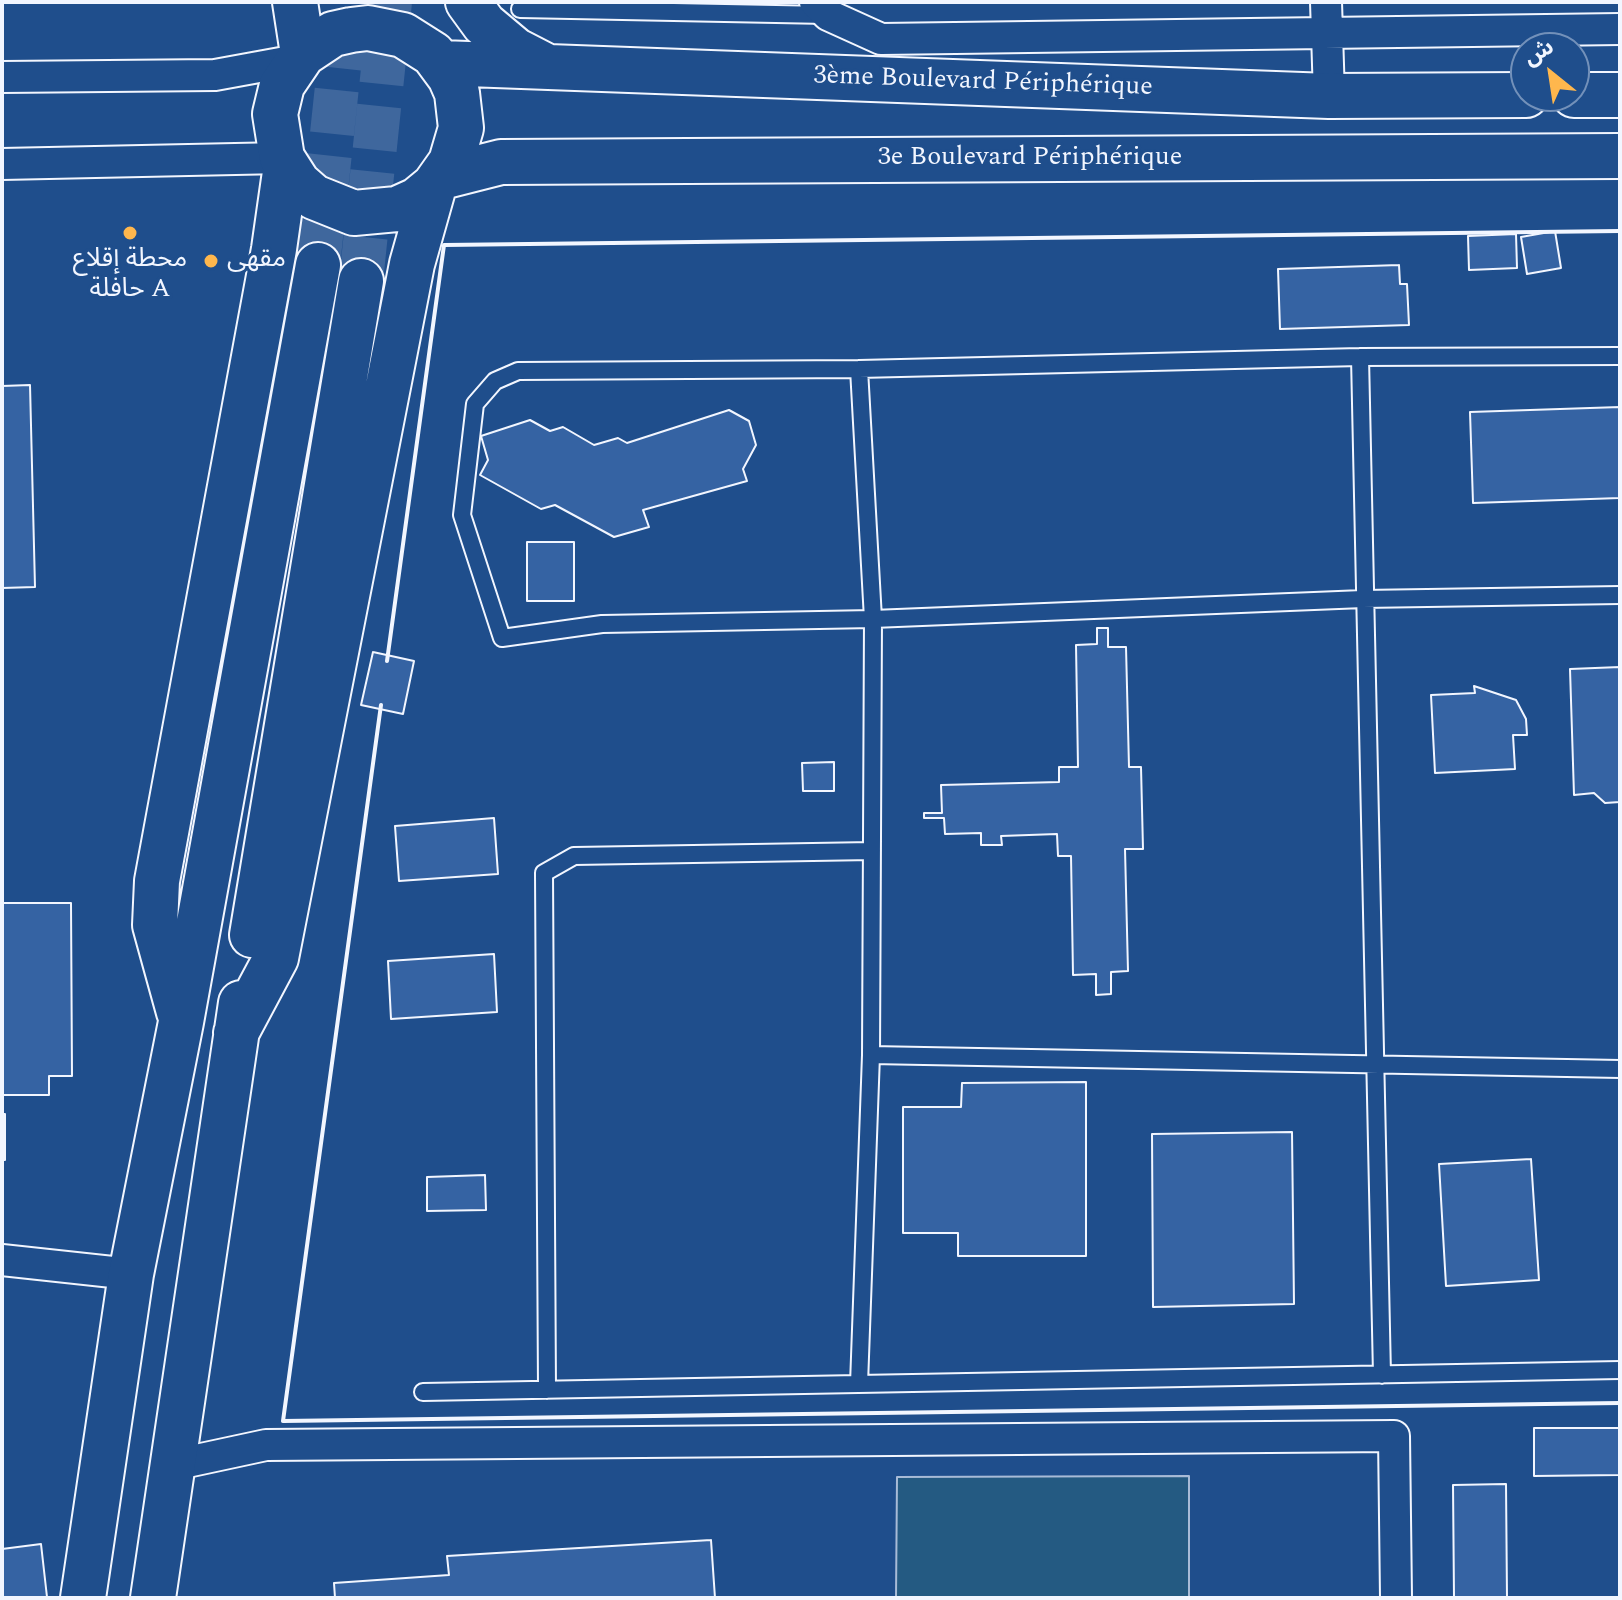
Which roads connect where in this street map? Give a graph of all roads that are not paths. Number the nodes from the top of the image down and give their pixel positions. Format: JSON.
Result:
{"nodes":[{"id":1,"x":295,"y":2,"type":"edge"},
{"id":2,"x":439,"y":2,"type":"edge"},
{"id":3,"x":468,"y":2,"type":"edge"},
{"id":4,"x":1326,"y":2,"type":"edge"},
{"id":5,"x":822,"y":8,"type":"edge"},
{"id":6,"x":520,"y":9,"type":"dead end"},
{"id":7,"x":1620,"y":29,"type":"edge"},
{"id":8,"x":1327,"y":33,"type":"junction"},
{"id":9,"x":300,"y":57,"type":"junction"},
{"id":10,"x":437,"y":58,"type":"junction"},
{"id":11,"x":550,"y":68,"type":"junction"},
{"id":12,"x":2,"y":77,"type":"edge"},
{"id":13,"x":1510,"y":95,"type":"edge"},
{"id":14,"x":1590,"y":95,"type":"edge"},
{"id":15,"x":1620,"y":95,"type":"edge"},
{"id":16,"x":1329,"y":96,"type":"junction"},
{"id":17,"x":1620,"y":156,"type":"edge"},
{"id":18,"x":284,"y":162,"type":"junction"},
{"id":19,"x":501,"y":162,"type":"junction"},
{"id":20,"x":2,"y":164,"type":"edge"},
{"id":21,"x":438,"y":182,"type":"junction"},
{"id":22,"x":412,"y":264,"type":"junction"},
{"id":23,"x":318,"y":265,"type":"tunnel mouth"},
{"id":24,"x":361,"y":281,"type":"tunnel mouth"},
{"id":25,"x":1620,"y":356,"type":"edge"},
{"id":26,"x":1360,"y":357,"type":"junction"},
{"id":27,"x":859,"y":369,"type":"junction"},
{"id":28,"x":1620,"y":595,"type":"edge"},
{"id":29,"x":1363,"y":599,"type":"junction"},
{"id":30,"x":873,"y":619,"type":"junction"},
{"id":31,"x":872,"y":851,"type":"junction"},
{"id":32,"x":181,"y":1022,"type":"junction"},
{"id":33,"x":236,"y":1033,"type":"junction"},
{"id":34,"x":871,"y":1055,"type":"junction"},
{"id":35,"x":1376,"y":1067,"type":"junction"},
{"id":36,"x":1620,"y":1069,"type":"edge"},
{"id":37,"x":2,"y":1260,"type":"edge"},
{"id":38,"x":131,"y":1274,"type":"junction"},
{"id":39,"x":1620,"y":1370,"type":"edge"},
{"id":40,"x":1382,"y":1375,"type":"junction"},
{"id":41,"x":859,"y":1384,"type":"junction"},
{"id":42,"x":547,"y":1390,"type":"junction"},
{"id":43,"x":423,"y":1392,"type":"dead end"},
{"id":44,"x":173,"y":1465,"type":"junction"},
{"id":45,"x":83,"y":1598,"type":"edge"},
{"id":46,"x":153,"y":1598,"type":"edge"},
{"id":47,"x":1396,"y":1598,"type":"edge"}],
"edges":[{"from":1,"to":9,"type":"highway"},
{"from":2,"to":10,"type":"highway"},
{"from":3,"to":11,"type":"highway"},
{"from":4,"to":8,"type":"street"},
{"from":5,"to":6,"type":"lane"},
{"from":5,"to":8,"type":"street"},
{"from":7,"to":8,"type":"street"},
{"from":8,"to":16,"type":"street"},
{"from":9,"to":10,"type":"highway"},
{"from":9,"to":12,"type":"street"},
{"from":9,"to":18,"type":"highway"},
{"from":10,"to":11,"type":"highway","name":"3ème Boulevard Périphérique"},
{"from":10,"to":21,"type":"highway"},
{"from":11,"to":16,"type":"highway","name":"3ème Boulevard Périphérique"},
{"from":13,"to":16,"type":"highway","name":"3ème Boulevard Périphérique"},
{"from":14,"to":15,"type":"highway"},
{"from":17,"to":19,"type":"highway","name":"3e Boulevard Périphérique"},
{"from":18,"to":20,"type":"street"},
{"from":18,"to":21,"type":"highway"},
{"from":18,"to":32,"type":"highway"},
{"from":19,"to":21,"type":"highway","name":"3e Boulevard Périphérique"},
{"from":19,"to":22,"type":"highway"},
{"from":21,"to":22,"type":"highway"},
{"from":22,"to":33,"type":"highway"},
{"from":23,"to":32,"type":"highway"},
{"from":24,"to":33,"type":"highway"},
{"from":25,"to":26,"type":"lane"},
{"from":26,"to":27,"type":"lane"},
{"from":26,"to":29,"type":"lane"},
{"from":27,"to":30,"type":"lane"},
{"from":27,"to":30,"type":"lane"},
{"from":28,"to":29,"type":"lane"},
{"from":29,"to":30,"type":"lane"},
{"from":29,"to":35,"type":"lane"},
{"from":30,"to":31,"type":"lane"},
{"from":31,"to":34,"type":"lane"},
{"from":31,"to":42,"type":"lane"},
{"from":32,"to":38,"type":"highway"},
{"from":33,"to":44,"type":"highway"},
{"from":34,"to":35,"type":"lane"},
{"from":34,"to":41,"type":"lane"},
{"from":35,"to":36,"type":"lane"},
{"from":35,"to":40,"type":"lane"},
{"from":37,"to":38,"type":"street"},
{"from":38,"to":45,"type":"highway"},
{"from":39,"to":40,"type":"lane"},
{"from":40,"to":41,"type":"lane"},
{"from":41,"to":42,"type":"lane"},
{"from":42,"to":43,"type":"lane"},
{"from":44,"to":46,"type":"highway"},
{"from":44,"to":47,"type":"street"}]}
